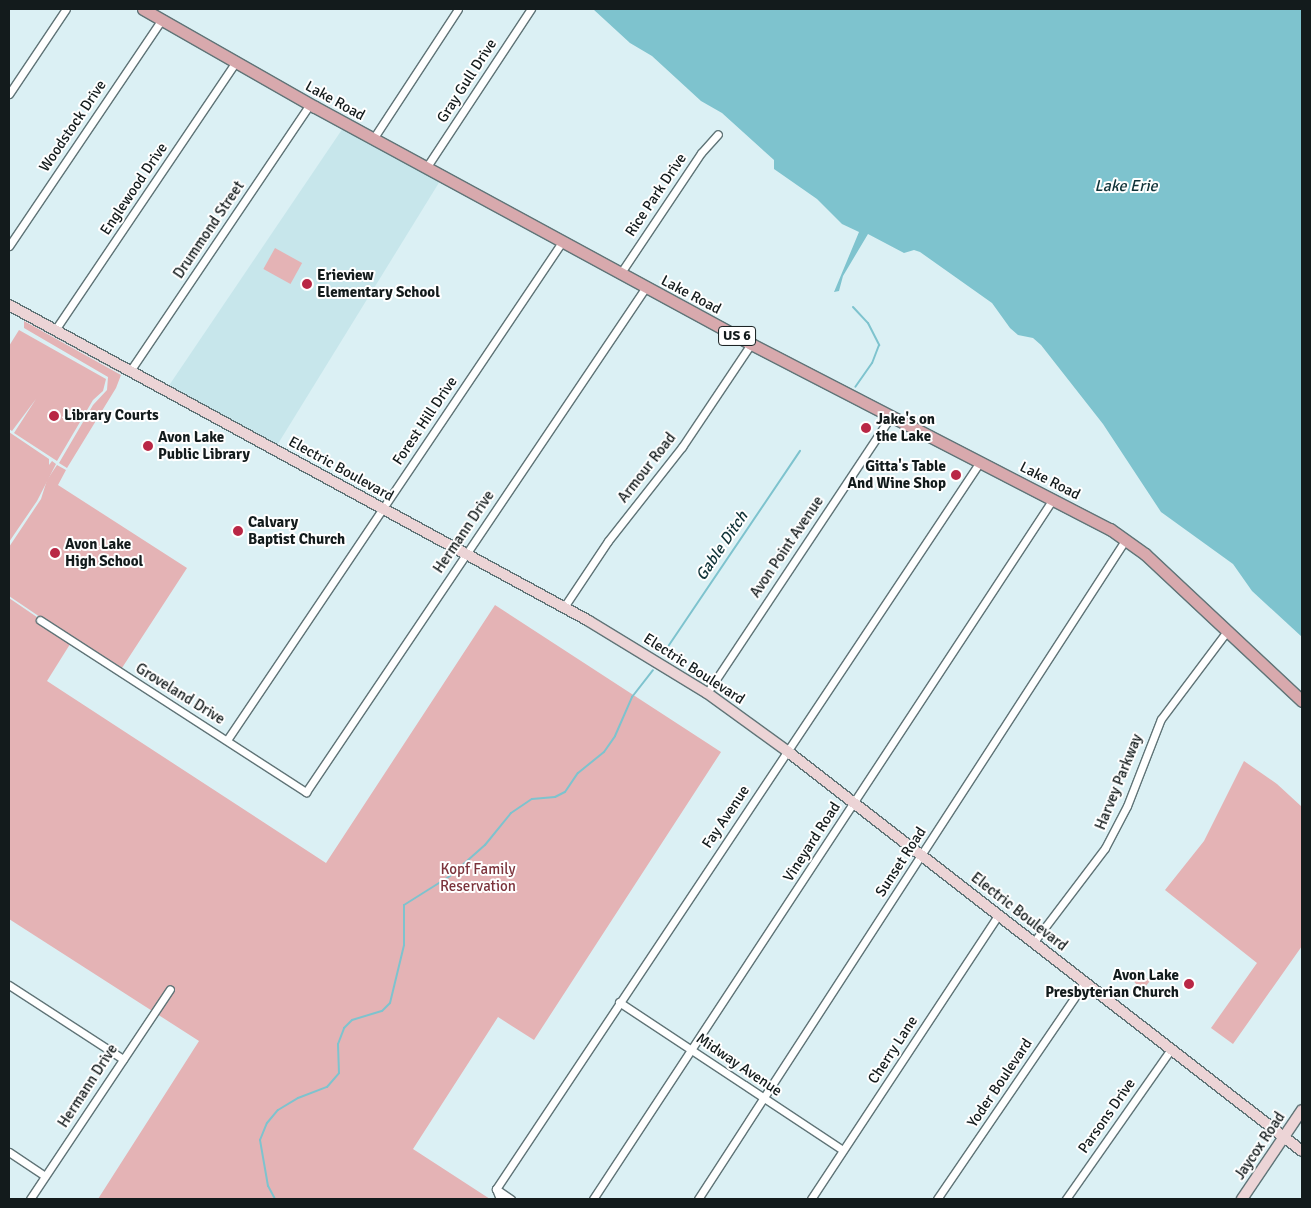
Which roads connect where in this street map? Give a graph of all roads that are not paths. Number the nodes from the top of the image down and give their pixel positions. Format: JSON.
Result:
{"nodes":[{"id":1,"x":66,"y":9,"type":"edge"},
{"id":2,"x":143,"y":9,"type":"edge"},
{"id":3,"x":458,"y":9,"type":"edge"},
{"id":4,"x":531,"y":9,"type":"edge"},
{"id":5,"x":161,"y":20,"type":"junction"},
{"id":6,"x":235,"y":63,"type":"junction"},
{"id":7,"x":9,"y":94,"type":"edge"},
{"id":8,"x":310,"y":104,"type":"junction"},
{"id":9,"x":718,"y":134,"type":"dead end"},
{"id":10,"x":372,"y":138,"type":"junction"},
{"id":11,"x":426,"y":168,"type":"junction"},
{"id":12,"x":562,"y":242,"type":"junction"},
{"id":13,"x":9,"y":246,"type":"edge"},
{"id":14,"x":620,"y":274,"type":"junction"},
{"id":15,"x":646,"y":287,"type":"junction"},
{"id":16,"x":9,"y":305,"type":"edge"},
{"id":17,"x":55,"y":330,"type":"junction"},
{"id":18,"x":752,"y":344,"type":"junction"},
{"id":19,"x":130,"y":371,"type":"junction"},
{"id":20,"x":891,"y":416,"type":"junction"},
{"id":21,"x":980,"y":462,"type":"junction"},
{"id":22,"x":1054,"y":499,"type":"junction"},
{"id":23,"x":383,"y":509,"type":"junction"},
{"id":24,"x":1126,"y":539,"type":"junction"},
{"id":25,"x":466,"y":554,"type":"junction"},
{"id":26,"x":564,"y":607,"type":"junction"},
{"id":27,"x":40,"y":620,"type":"dead end"},
{"id":28,"x":1227,"y":631,"type":"junction"},
{"id":29,"x":707,"y":693,"type":"junction"},
{"id":30,"x":1302,"y":701,"type":"edge"},
{"id":31,"x":227,"y":740,"type":"junction"},
{"id":32,"x":787,"y":751,"type":"junction"},
{"id":33,"x":306,"y":792,"type":"joint"},
{"id":34,"x":854,"y":803,"type":"junction"},
{"id":35,"x":921,"y":856,"type":"junction"},
{"id":36,"x":998,"y":915,"type":"junction"},
{"id":37,"x":1034,"y":942,"type":"junction"},
{"id":38,"x":1085,"y":982,"type":"junction"},
{"id":39,"x":9,"y":985,"type":"edge"},
{"id":40,"x":170,"y":989,"type":"dead end"},
{"id":41,"x":619,"y":1002,"type":"junction"},
{"id":42,"x":1171,"y":1049,"type":"junction"},
{"id":43,"x":691,"y":1050,"type":"junction"},
{"id":44,"x":122,"y":1059,"type":"junction"},
{"id":45,"x":764,"y":1098,"type":"junction"},
{"id":46,"x":1302,"y":1110,"type":"edge"},
{"id":47,"x":1284,"y":1137,"type":"junction"},
{"id":48,"x":843,"y":1150,"type":"junction"},
{"id":49,"x":1302,"y":1151,"type":"edge"},
{"id":50,"x":9,"y":1152,"type":"edge"},
{"id":51,"x":45,"y":1176,"type":"junction"},
{"id":52,"x":496,"y":1189,"type":"junction"},
{"id":53,"x":30,"y":1199,"type":"edge"},
{"id":54,"x":500,"y":1199,"type":"edge"},
{"id":55,"x":511,"y":1199,"type":"edge"},
{"id":56,"x":593,"y":1199,"type":"edge"},
{"id":57,"x":698,"y":1199,"type":"edge"},
{"id":58,"x":811,"y":1199,"type":"edge"},
{"id":59,"x":937,"y":1199,"type":"edge"},
{"id":60,"x":1066,"y":1199,"type":"edge"},
{"id":61,"x":1242,"y":1199,"type":"edge"}],
"edges":[{"from":1,"to":7,"type":"street"},
{"from":2,"to":5,"type":"main road","name":"Lake Road","number":"US 6"},
{"from":3,"to":10,"type":"street"},
{"from":4,"to":11,"type":"street","name":"Gray Gull Drive"},
{"from":5,"to":6,"type":"main road","name":"Lake Road","number":"US 6"},
{"from":5,"to":13,"type":"street","name":"Woodstock Drive"},
{"from":6,"to":8,"type":"main road","name":"Lake Road","number":"US 6"},
{"from":6,"to":17,"type":"street","name":"Englewood Drive"},
{"from":8,"to":10,"type":"main road","name":"Lake Road","number":"US 6"},
{"from":8,"to":19,"type":"street","name":"Drummond Street"},
{"from":9,"to":14,"type":"street","name":"Rice Park Drive"},
{"from":10,"to":11,"type":"main road","name":"Lake Road","number":"US 6"},
{"from":11,"to":12,"type":"main road","name":"Lake Road","number":"US 6"},
{"from":12,"to":14,"type":"main road","name":"Lake Road","number":"US 6"},
{"from":12,"to":23,"type":"street","name":"Forest Hill Drive"},
{"from":14,"to":15,"type":"main road","name":"Lake Road","number":"US 6"},
{"from":15,"to":18,"type":"main road","name":"Lake Road","number":"US 6"},
{"from":15,"to":25,"type":"street","name":"Hermann Drive"},
{"from":16,"to":17,"type":"street","name":"Electric Boulevard"},
{"from":17,"to":19,"type":"street","name":"Electric Boulevard"},
{"from":18,"to":20,"type":"main road","name":"Lake Road","number":"US 6"},
{"from":18,"to":26,"type":"street","name":"Armour Road"},
{"from":19,"to":23,"type":"street","name":"Electric Boulevard"},
{"from":20,"to":21,"type":"main road","name":"Lake Road","number":"US 6"},
{"from":20,"to":29,"type":"street","name":"Avon Point Avenue"},
{"from":21,"to":22,"type":"main road","name":"Lake Road","number":"US 6"},
{"from":21,"to":32,"type":"street","name":"Fay Avenue"},
{"from":22,"to":24,"type":"main road","name":"Lake Road","number":"US 6"},
{"from":22,"to":34,"type":"street","name":"Vineyard Road"},
{"from":23,"to":25,"type":"street","name":"Electric Boulevard"},
{"from":23,"to":31,"type":"street","name":"Forest Hill Drive"},
{"from":24,"to":28,"type":"main road","name":"Lake Road","number":"US 6"},
{"from":24,"to":35,"type":"street","name":"Sunset Road"},
{"from":25,"to":26,"type":"street","name":"Electric Boulevard"},
{"from":25,"to":33,"type":"street","name":"Hermann Drive"},
{"from":26,"to":29,"type":"street","name":"Electric Boulevard"},
{"from":27,"to":31,"type":"street","name":"Groveland Drive"},
{"from":28,"to":30,"type":"main road","name":"Lake Road","number":"US 6"},
{"from":28,"to":37,"type":"street","name":"Harvey Parkway"},
{"from":29,"to":32,"type":"street","name":"Electric Boulevard"},
{"from":31,"to":33,"type":"street","name":"Groveland Drive"},
{"from":32,"to":34,"type":"street","name":"Electric Boulevard"},
{"from":32,"to":41,"type":"street","name":"Fay Avenue"},
{"from":34,"to":35,"type":"street","name":"Electric Boulevard"},
{"from":34,"to":43,"type":"street","name":"Vineyard Road"},
{"from":35,"to":36,"type":"street","name":"Electric Boulevard"},
{"from":35,"to":45,"type":"street","name":"Sunset Road"},
{"from":36,"to":37,"type":"street","name":"Electric Boulevard"},
{"from":36,"to":48,"type":"street","name":"Cherry Lane"},
{"from":37,"to":38,"type":"street","name":"Electric Boulevard"},
{"from":38,"to":42,"type":"street","name":"Electric Boulevard"},
{"from":38,"to":59,"type":"street","name":"Yoder Boulevard"},
{"from":39,"to":44,"type":"street"},
{"from":40,"to":44,"type":"street","name":"Hermann Drive"},
{"from":41,"to":43,"type":"street","name":"Midway Avenue"},
{"from":41,"to":52,"type":"street","name":"Fay Avenue"},
{"from":42,"to":47,"type":"street","name":"Electric Boulevard"},
{"from":42,"to":60,"type":"street","name":"Parsons Drive"},
{"from":43,"to":45,"type":"street","name":"Midway Avenue"},
{"from":43,"to":56,"type":"street","name":"Vineyard Road"},
{"from":44,"to":51,"type":"street","name":"Hermann Drive"},
{"from":45,"to":48,"type":"street","name":"Midway Avenue"},
{"from":45,"to":57,"type":"street","name":"Sunset Road"},
{"from":46,"to":47,"type":"street","name":"Jaycox Road"},
{"from":47,"to":49,"type":"street","name":"Electric Boulevard"},
{"from":47,"to":61,"type":"street","name":"Jaycox Road"},
{"from":48,"to":58,"type":"street","name":"Cherry Lane"},
{"from":50,"to":51,"type":"street"},
{"from":51,"to":53,"type":"street","name":"Hermann Drive"},
{"from":52,"to":54,"type":"street"},
{"from":52,"to":55,"type":"street"}]}
